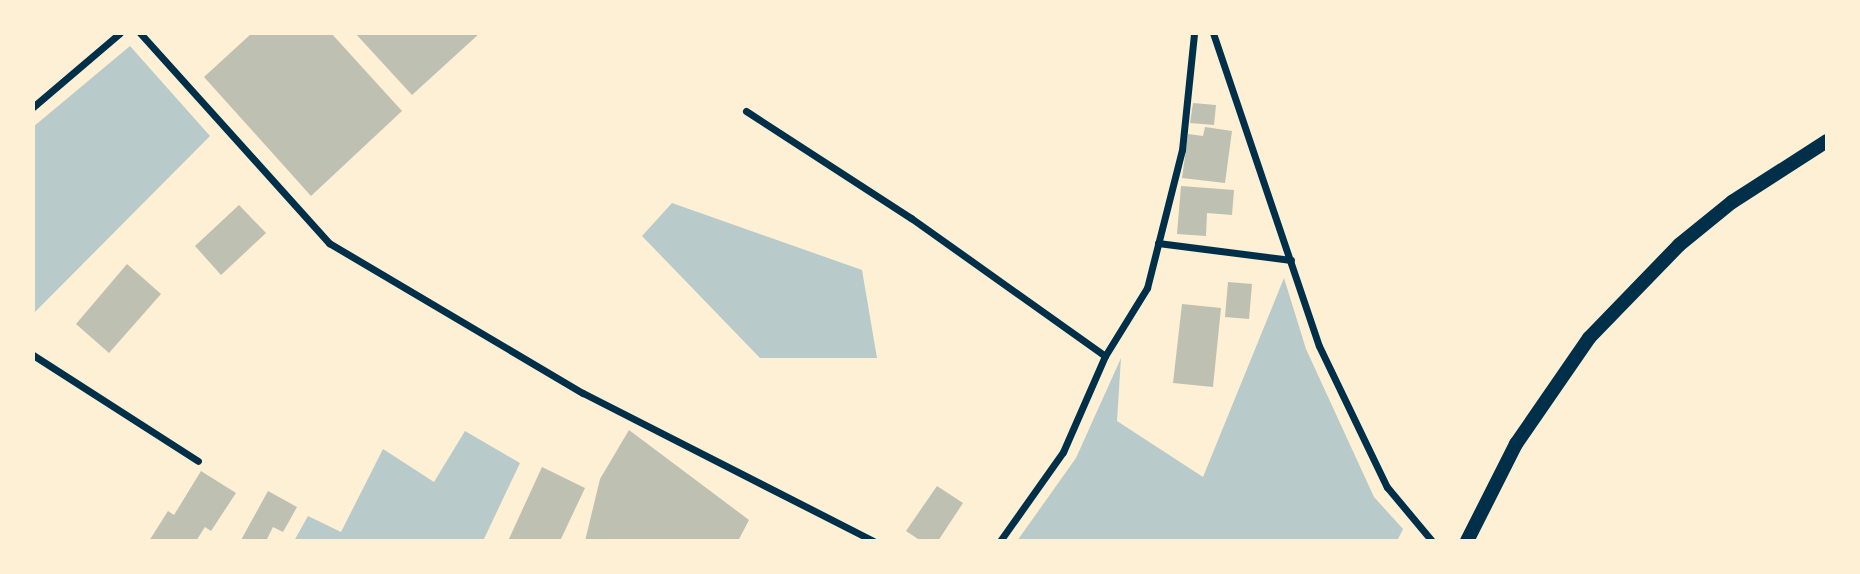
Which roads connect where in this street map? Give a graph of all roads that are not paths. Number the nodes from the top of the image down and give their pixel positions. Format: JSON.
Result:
{"nodes":[{"id":1,"x":120,"y":33,"type":"edge"},
{"id":2,"x":140,"y":33,"type":"edge"},
{"id":3,"x":1194,"y":33,"type":"edge"},
{"id":4,"x":1213,"y":33,"type":"edge"},
{"id":5,"x":33,"y":107,"type":"edge"},
{"id":6,"x":746,"y":111,"type":"dead end"},
{"id":7,"x":1827,"y":141,"type":"edge"},
{"id":8,"x":1158,"y":243,"type":"junction"},
{"id":9,"x":1291,"y":260,"type":"junction"},
{"id":10,"x":33,"y":355,"type":"edge"},
{"id":11,"x":1105,"y":356,"type":"junction"},
{"id":12,"x":198,"y":461,"type":"dead end"},
{"id":13,"x":874,"y":541,"type":"edge"},
{"id":14,"x":1000,"y":541,"type":"edge"},
{"id":15,"x":1432,"y":541,"type":"edge"},
{"id":16,"x":1468,"y":541,"type":"edge"}],
"edges":[{"from":1,"to":5,"type":"street"},
{"from":2,"to":13,"type":"street"},
{"from":3,"to":8,"type":"street"},
{"from":4,"to":9,"type":"street"},
{"from":6,"to":11,"type":"street"},
{"from":7,"to":16,"type":"main road"},
{"from":8,"to":9,"type":"street"},
{"from":8,"to":11,"type":"street"},
{"from":9,"to":15,"type":"street"},
{"from":10,"to":12,"type":"street"},
{"from":11,"to":14,"type":"street"}]}
